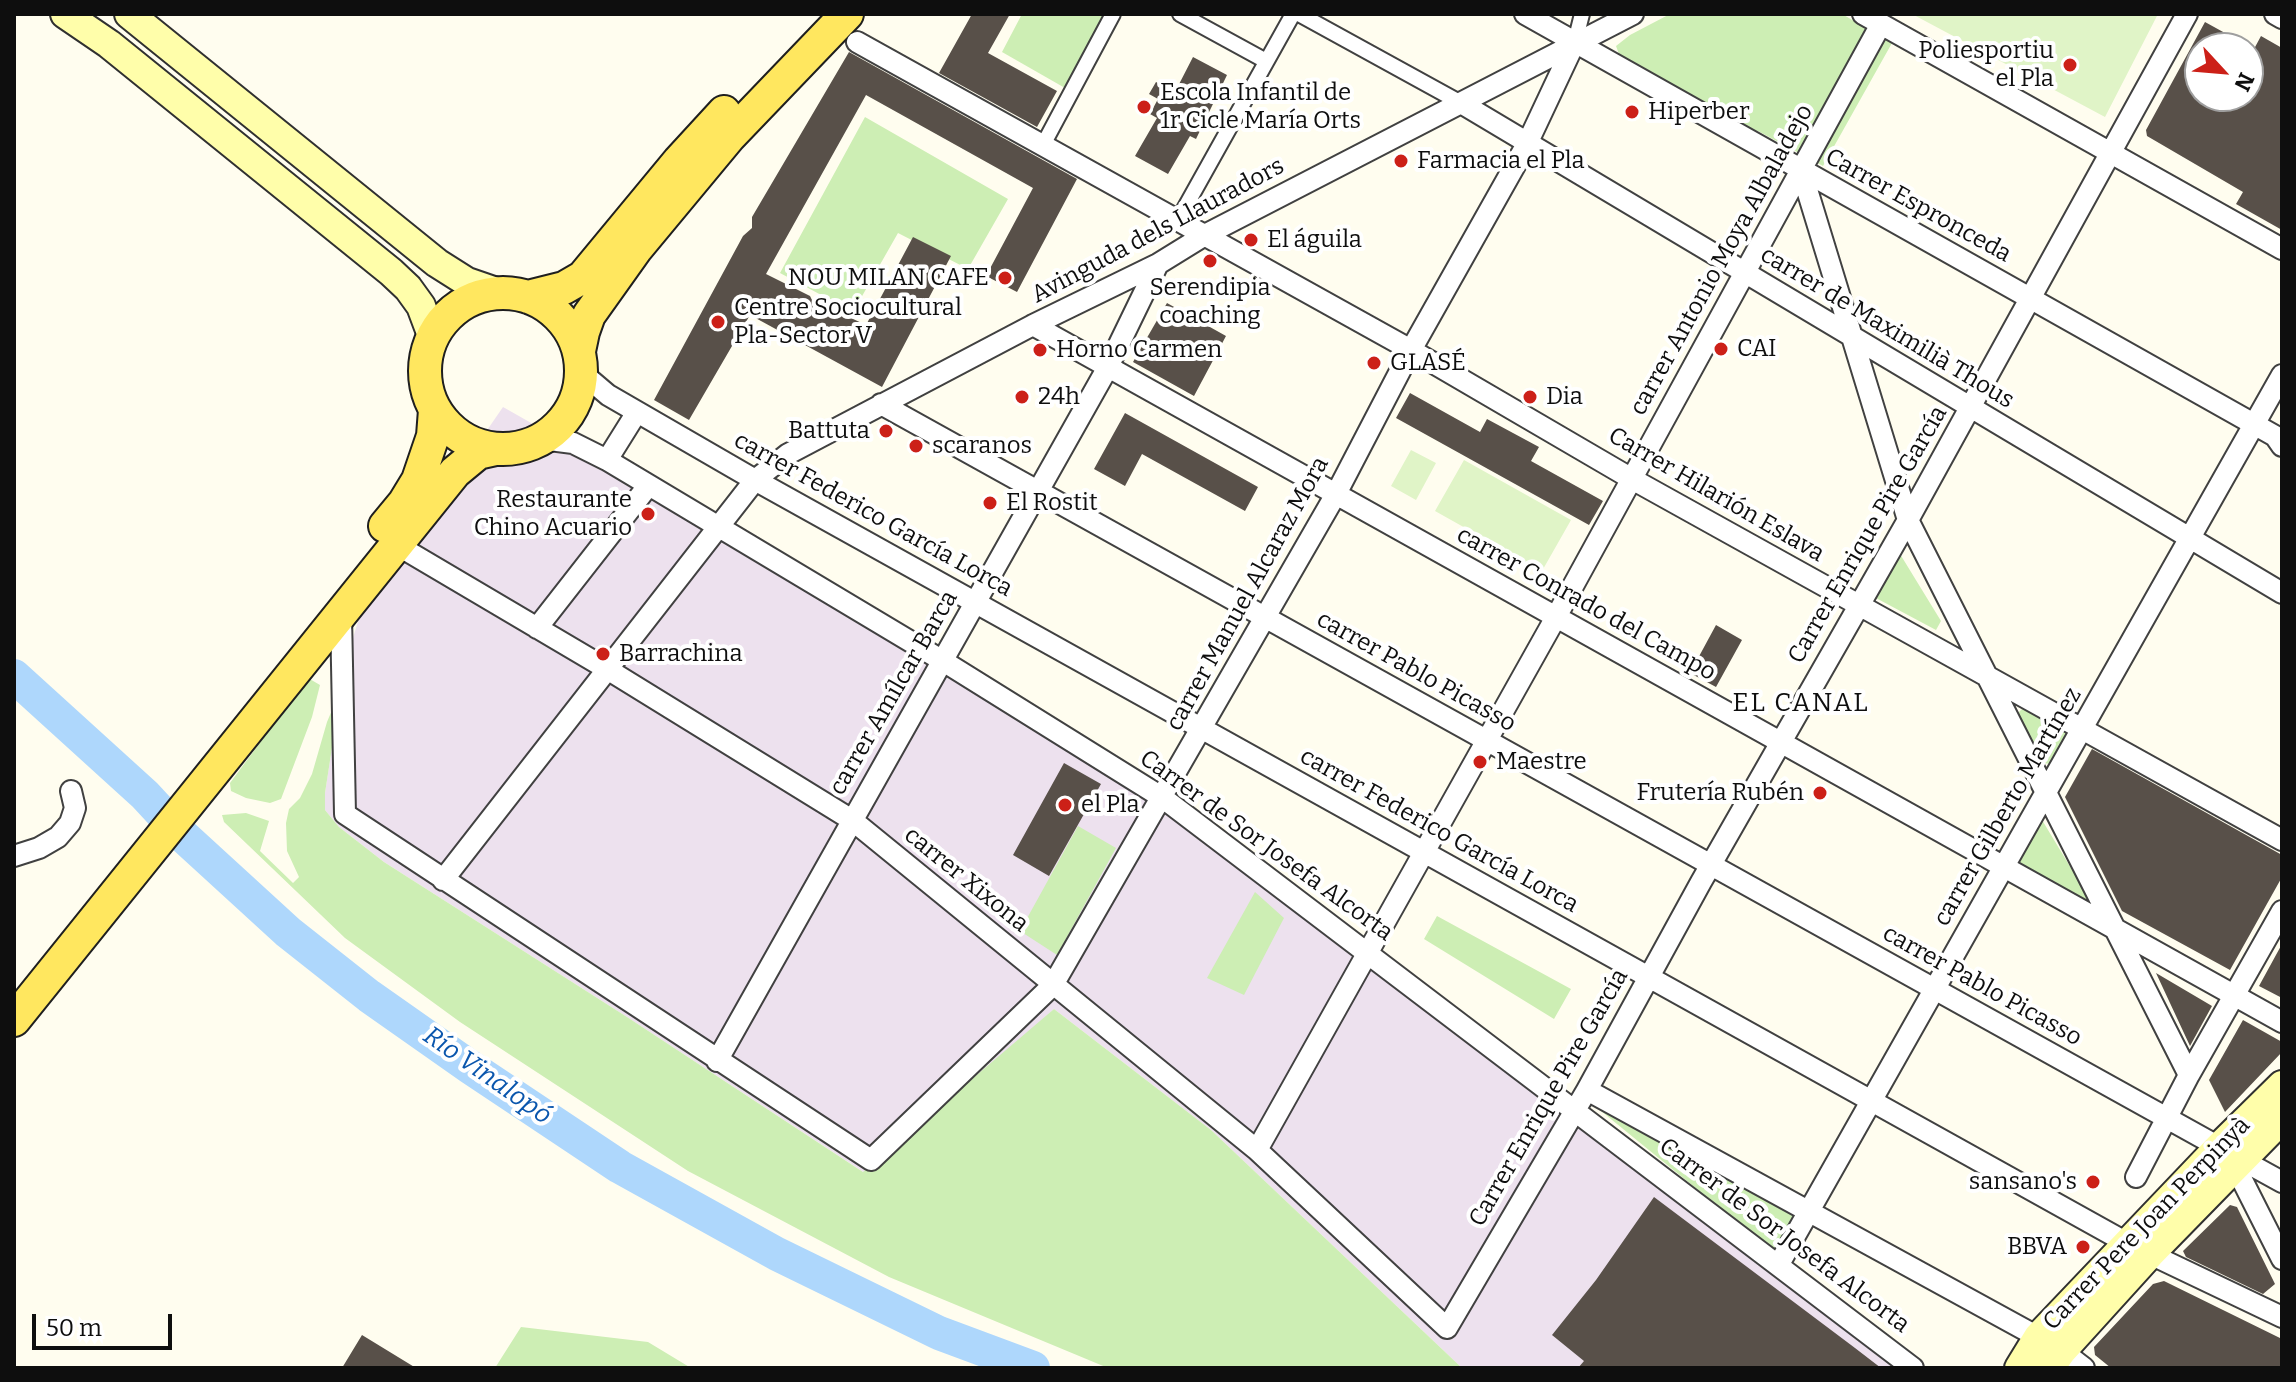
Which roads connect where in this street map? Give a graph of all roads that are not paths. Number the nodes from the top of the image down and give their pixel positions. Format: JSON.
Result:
{"nodes":[{"id":1,"x":65,"y":14,"type":"edge"},
{"id":2,"x":129,"y":14,"type":"edge"},
{"id":3,"x":817,"y":14,"type":"edge"},
{"id":4,"x":1113,"y":14,"type":"edge"},
{"id":5,"x":1180,"y":14,"type":"edge"},
{"id":6,"x":1296,"y":14,"type":"edge"},
{"id":7,"x":1525,"y":14,"type":"edge"},
{"id":8,"x":1582,"y":14,"type":"edge"},
{"id":9,"x":1633,"y":14,"type":"edge"},
{"id":10,"x":2187,"y":14,"type":"edge"},
{"id":11,"x":2275,"y":14,"type":"edge"},
{"id":12,"x":2282,"y":18,"type":"edge"},
{"id":13,"x":1872,"y":19,"type":"edge"},
{"id":14,"x":852,"y":28,"type":"edge"},
{"id":15,"x":1575,"y":42,"type":"junction"},
{"id":16,"x":1266,"y":61,"type":"junction"},
{"id":17,"x":1461,"y":103,"type":"junction"},
{"id":18,"x":1527,"y":144,"type":"junction"},
{"id":19,"x":1043,"y":145,"type":"junction"},
{"id":20,"x":2111,"y":152,"type":"junction"},
{"id":21,"x":1801,"y":170,"type":"junction"},
{"id":22,"x":1178,"y":220,"type":"junction"},
{"id":23,"x":1205,"y":235,"type":"junction"},
{"id":24,"x":2282,"y":249,"type":"edge"},
{"id":25,"x":1158,"y":264,"type":"junction"},
{"id":26,"x":1745,"y":273,"type":"junction"},
{"id":27,"x":514,"y":295,"type":"junction"},
{"id":28,"x":2030,"y":299,"type":"junction"},
{"id":29,"x":1033,"y":325,"type":"junction"},
{"id":30,"x":1852,"y":337,"type":"junction"},
{"id":31,"x":433,"y":338,"type":"junction"},
{"id":32,"x":1411,"y":350,"type":"junction"},
{"id":33,"x":580,"y":362,"type":"junction"},
{"id":34,"x":1108,"y":367,"type":"junction"},
{"id":35,"x":2282,"y":375,"type":"edge"},
{"id":36,"x":881,"y":404,"type":"junction"},
{"id":37,"x":1971,"y":408,"type":"junction"},
{"id":38,"x":435,"y":410,"type":"junction"},
{"id":39,"x":637,"y":412,"type":"junction"},
{"id":40,"x":2254,"y":424,"type":"junction"},
{"id":41,"x":542,"y":439,"type":"junction"},
{"id":42,"x":2282,"y":446,"type":"edge"},
{"id":43,"x":496,"y":449,"type":"junction"},
{"id":44,"x":607,"y":460,"type":"junction"},
{"id":45,"x":1632,"y":479,"type":"junction"},
{"id":46,"x":755,"y":480,"type":"junction"},
{"id":47,"x":648,"y":486,"type":"junction"},
{"id":48,"x":1037,"y":492,"type":"junction"},
{"id":49,"x":1336,"y":494,"type":"junction"},
{"id":50,"x":1908,"y":520,"type":"junction"},
{"id":51,"x":717,"y":527,"type":"junction"},
{"id":52,"x":2190,"y":538,"type":"junction"},
{"id":53,"x":397,"y":545,"type":"junction"},
{"id":54,"x":2282,"y":593,"type":"edge"},
{"id":55,"x":975,"y":602,"type":"junction"},
{"id":56,"x":1858,"y":605,"type":"junction"},
{"id":57,"x":341,"y":615,"type":"junction"},
{"id":58,"x":1556,"y":617,"type":"junction"},
{"id":59,"x":1265,"y":618,"type":"junction"},
{"id":60,"x":537,"y":628,"type":"junction"},
{"id":61,"x":943,"y":661,"type":"junction"},
{"id":62,"x":607,"y":669,"type":"junction"},
{"id":63,"x":1986,"y":676,"type":"junction"},
{"id":64,"x":1202,"y":729,"type":"junction"},
{"id":65,"x":2082,"y":729,"type":"junction"},
{"id":66,"x":1486,"y":741,"type":"junction"},
{"id":67,"x":1781,"y":743,"type":"junction"},
{"id":68,"x":207,"y":763,"type":"junction"},
{"id":69,"x":71,"y":791,"type":"dead end"},
{"id":70,"x":2046,"y":792,"type":"junction"},
{"id":71,"x":1163,"y":798,"type":"junction"},
{"id":72,"x":852,"y":820,"type":"junction"},
{"id":73,"x":2282,"y":840,"type":"edge"},
{"id":74,"x":1423,"y":851,"type":"junction"},
{"id":75,"x":14,"y":856,"type":"edge"},
{"id":76,"x":1710,"y":865,"type":"junction"},
{"id":77,"x":2004,"y":867,"type":"junction"},
{"id":78,"x":118,"y":875,"type":"junction"},
{"id":79,"x":443,"y":880,"type":"junction"},
{"id":80,"x":2282,"y":911,"type":"edge"},
{"id":81,"x":2114,"y":929,"type":"junction"},
{"id":82,"x":1367,"y":952,"type":"junction"},
{"id":83,"x":1648,"y":976,"type":"junction"},
{"id":84,"x":1053,"y":985,"type":"junction"},
{"id":85,"x":14,"y":986,"type":"edge"},
{"id":86,"x":1935,"y":989,"type":"junction"},
{"id":87,"x":2234,"y":995,"type":"junction"},
{"id":88,"x":14,"y":1020,"type":"edge"},
{"id":89,"x":2282,"y":1022,"type":"edge"},
{"id":90,"x":717,"y":1061,"type":"junction"},
{"id":91,"x":2189,"y":1075,"type":"junction"},
{"id":92,"x":2282,"y":1085,"type":"edge"},
{"id":93,"x":1587,"y":1090,"type":"junction"},
{"id":94,"x":1872,"y":1101,"type":"junction"},
{"id":95,"x":1575,"y":1109,"type":"junction"},
{"id":96,"x":2167,"y":1118,"type":"junction"},
{"id":97,"x":2282,"y":1119,"type":"edge"},
{"id":98,"x":1257,"y":1150,"type":"junction"},
{"id":99,"x":2232,"y":1158,"type":"junction"},
{"id":100,"x":2136,"y":1177,"type":"dead end"},
{"id":101,"x":2282,"y":1182,"type":"edge"},
{"id":102,"x":1809,"y":1210,"type":"junction"},
{"id":103,"x":2139,"y":1248,"type":"junction"},
{"id":104,"x":2282,"y":1259,"type":"edge"},
{"id":105,"x":1779,"y":1264,"type":"junction"},
{"id":106,"x":2282,"y":1317,"type":"edge"},
{"id":107,"x":1447,"y":1328,"type":"joint"},
{"id":108,"x":2058,"y":1356,"type":"edge"},
{"id":109,"x":1913,"y":1368,"type":"edge"},
{"id":110,"x":2019,"y":1368,"type":"edge"}],
"edges":[{"from":1,"to":31,"type":"main road"},
{"from":2,"to":27,"type":"main road"},
{"from":3,"to":27,"type":"main road"},
{"from":4,"to":19,"type":"street"},
{"from":5,"to":16,"type":"street"},
{"from":6,"to":16,"type":"street"},
{"from":6,"to":17,"type":"street","name":"carrer de Maximilià Thous"},
{"from":7,"to":15,"type":"street","name":"Carrer Espronceda"},
{"from":8,"to":15,"type":"street"},
{"from":9,"to":15,"type":"street","name":"Avinguda dels Llauradors"},
{"from":10,"to":20,"type":"street","name":"Carrer Enrique Pire García"},
{"from":11,"to":12,"type":"street"},
{"from":13,"to":20,"type":"street"},
{"from":13,"to":21,"type":"street","name":"carrer Antonio Moya Albaladejo"},
{"from":14,"to":19,"type":"street","name":"Carrer Hilarión Eslava"},
{"from":14,"to":33,"type":"main road"},
{"from":15,"to":17,"type":"street","name":"Avinguda dels Llauradors"},
{"from":15,"to":18,"type":"street","name":"carrer Manuel Alcaraz Mora"},
{"from":15,"to":21,"type":"street","name":"Carrer Espronceda"},
{"from":16,"to":22,"type":"street"},
{"from":17,"to":18,"type":"street","name":"carrer de Maximilià Thous"},
{"from":17,"to":23,"type":"street","name":"Avinguda dels Llauradors"},
{"from":18,"to":26,"type":"street","name":"carrer de Maximilià Thous"},
{"from":18,"to":32,"type":"street","name":"carrer Manuel Alcaraz Mora"},
{"from":19,"to":22,"type":"street","name":"Carrer Hilarión Eslava"},
{"from":20,"to":24,"type":"street"},
{"from":20,"to":28,"type":"street","name":"Carrer Enrique Pire García"},
{"from":21,"to":26,"type":"street","name":"carrer Antonio Moya Albaladejo"},
{"from":21,"to":28,"type":"street","name":"Carrer Espronceda"},
{"from":21,"to":30,"type":"street"},
{"from":22,"to":23,"type":"street","name":"Carrer Hilarión Eslava"},
{"from":23,"to":25,"type":"street","name":"Avinguda dels Llauradors"},
{"from":23,"to":32,"type":"street","name":"Carrer Hilarión Eslava"},
{"from":25,"to":29,"type":"street","name":"Avinguda dels Llauradors"},
{"from":25,"to":34,"type":"street","name":"carrer Amílcar Barca"},
{"from":26,"to":30,"type":"street","name":"carrer de Maximilià Thous"},
{"from":26,"to":45,"type":"street","name":"carrer Antonio Moya Albaladejo"},
{"from":27,"to":31,"type":"main road"},
{"from":27,"to":33,"type":"main road"},
{"from":28,"to":37,"type":"street","name":"Carrer Enrique Pire García"},
{"from":28,"to":40,"type":"street","name":"Carrer Espronceda"},
{"from":29,"to":34,"type":"street","name":"carrer Conrado del Campo"},
{"from":29,"to":36,"type":"street","name":"Avinguda dels Llauradors"},
{"from":30,"to":37,"type":"street","name":"carrer de Maximilià Thous"},
{"from":30,"to":50,"type":"street"},
{"from":31,"to":38,"type":"main road"},
{"from":32,"to":45,"type":"street","name":"Carrer Hilarión Eslava"},
{"from":32,"to":49,"type":"street","name":"carrer Manuel Alcaraz Mora"},
{"from":33,"to":39,"type":"street","name":"carrer Federico García Lorca"},
{"from":33,"to":41,"type":"main road"},
{"from":34,"to":48,"type":"street","name":"carrer Amílcar Barca"},
{"from":34,"to":49,"type":"street","name":"carrer Conrado del Campo"},
{"from":35,"to":40,"type":"street","name":"carrer Gilberto Martínez"},
{"from":36,"to":46,"type":"street","name":"Avinguda dels Llauradors"},
{"from":36,"to":48,"type":"street","name":"carrer Pablo Picasso"},
{"from":37,"to":50,"type":"street","name":"Carrer Enrique Pire García"},
{"from":37,"to":52,"type":"street","name":"carrer de Maximilià Thous"},
{"from":38,"to":43,"type":"main road"},
{"from":38,"to":68,"type":"main road"},
{"from":39,"to":44,"type":"street"},
{"from":39,"to":46,"type":"street","name":"carrer Federico García Lorca"},
{"from":40,"to":42,"type":"street","name":"Carrer Espronceda"},
{"from":40,"to":52,"type":"street","name":"carrer Gilberto Martínez"},
{"from":41,"to":43,"type":"main road"},
{"from":41,"to":44,"type":"street","name":"Carrer de Sor Josefa Alcorta"},
{"from":43,"to":53,"type":"main road"},
{"from":44,"to":47,"type":"street","name":"Carrer de Sor Josefa Alcorta"},
{"from":45,"to":56,"type":"street","name":"Carrer Hilarión Eslava"},
{"from":45,"to":58,"type":"street","name":"carrer Antonio Moya Albaladejo"},
{"from":46,"to":51,"type":"street","name":"Avinguda dels Llauradors"},
{"from":46,"to":55,"type":"street","name":"carrer Federico García Lorca"},
{"from":47,"to":51,"type":"street","name":"Carrer de Sor Josefa Alcorta"},
{"from":47,"to":60,"type":"street"},
{"from":48,"to":55,"type":"street","name":"carrer Amílcar Barca"},
{"from":48,"to":59,"type":"street","name":"carrer Pablo Picasso"},
{"from":49,"to":58,"type":"street","name":"carrer Conrado del Campo"},
{"from":49,"to":59,"type":"street","name":"carrer Manuel Alcaraz Mora"},
{"from":50,"to":56,"type":"street","name":"Carrer Enrique Pire García"},
{"from":50,"to":63,"type":"street"},
{"from":51,"to":61,"type":"street","name":"Carrer de Sor Josefa Alcorta"},
{"from":51,"to":62,"type":"street","name":"Avinguda dels Llauradors"},
{"from":52,"to":54,"type":"street","name":"carrer de Maximilià Thous"},
{"from":52,"to":65,"type":"street","name":"carrer Gilberto Martínez"},
{"from":53,"to":57,"type":"main road"},
{"from":53,"to":60,"type":"street","name":"carrer Xixona"},
{"from":55,"to":61,"type":"street","name":"carrer Amílcar Barca"},
{"from":55,"to":64,"type":"street","name":"carrer Federico García Lorca"},
{"from":56,"to":63,"type":"street","name":"Carrer Hilarión Eslava"},
{"from":56,"to":67,"type":"street","name":"Carrer Enrique Pire García"},
{"from":57,"to":68,"type":"main road"},
{"from":57,"to":79,"type":"street"},
{"from":58,"to":66,"type":"street","name":"carrer Antonio Moya Albaladejo"},
{"from":58,"to":67,"type":"street","name":"carrer Conrado del Campo"},
{"from":59,"to":64,"type":"street","name":"carrer Manuel Alcaraz Mora"},
{"from":59,"to":66,"type":"street","name":"carrer Pablo Picasso"},
{"from":60,"to":62,"type":"street","name":"carrer Xixona"},
{"from":61,"to":71,"type":"street","name":"Carrer de Sor Josefa Alcorta"},
{"from":61,"to":72,"type":"street","name":"carrer Amílcar Barca"},
{"from":62,"to":72,"type":"street","name":"carrer Xixona"},
{"from":62,"to":79,"type":"street","name":"Avinguda dels Llauradors"},
{"from":63,"to":65,"type":"street","name":"Carrer Hilarión Eslava"},
{"from":63,"to":70,"type":"street"},
{"from":64,"to":71,"type":"street","name":"carrer Manuel Alcaraz Mora"},
{"from":64,"to":74,"type":"street","name":"carrer Federico García Lorca"},
{"from":65,"to":70,"type":"street","name":"carrer Gilberto Martínez"},
{"from":65,"to":73,"type":"street","name":"Carrer Hilarión Eslava"},
{"from":66,"to":74,"type":"street","name":"carrer Antonio Moya Albaladejo"},
{"from":66,"to":76,"type":"street","name":"carrer Pablo Picasso"},
{"from":67,"to":76,"type":"street","name":"Carrer Enrique Pire García"},
{"from":67,"to":77,"type":"street","name":"carrer Conrado del Campo"},
{"from":68,"to":78,"type":"main road"},
{"from":69,"to":75,"type":"street"},
{"from":70,"to":77,"type":"street","name":"carrer Gilberto Martínez"},
{"from":70,"to":81,"type":"street"},
{"from":71,"to":82,"type":"street","name":"Carrer de Sor Josefa Alcorta"},
{"from":71,"to":84,"type":"street","name":"carrer Manuel Alcaraz Mora"},
{"from":72,"to":84,"type":"street","name":"carrer Xixona"},
{"from":72,"to":90,"type":"street","name":"carrer Amílcar Barca"},
{"from":74,"to":82,"type":"street","name":"carrer Antonio Moya Albaladejo"},
{"from":74,"to":83,"type":"street","name":"carrer Federico García Lorca"},
{"from":76,"to":83,"type":"street","name":"Carrer Enrique Pire García"},
{"from":76,"to":86,"type":"street","name":"carrer Pablo Picasso"},
{"from":77,"to":81,"type":"street","name":"carrer Conrado del Campo"},
{"from":77,"to":86,"type":"street","name":"carrer Gilberto Martínez"},
{"from":78,"to":85,"type":"main road"},
{"from":78,"to":88,"type":"main road"},
{"from":79,"to":90,"type":"street"},
{"from":80,"to":87,"type":"street"},
{"from":81,"to":87,"type":"street","name":"carrer Conrado del Campo"},
{"from":81,"to":91,"type":"street"},
{"from":82,"to":95,"type":"street","name":"Carrer de Sor Josefa Alcorta"},
{"from":82,"to":98,"type":"street","name":"carrer Antonio Moya Albaladejo"},
{"from":83,"to":93,"type":"street","name":"Carrer Enrique Pire García"},
{"from":83,"to":94,"type":"street","name":"carrer Federico García Lorca"},
{"from":84,"to":90,"type":"street","name":"carrer Manuel Alcaraz Mora"},
{"from":84,"to":98,"type":"street","name":"carrer Xixona"},
{"from":86,"to":94,"type":"street","name":"carrer Gilberto Martínez"},
{"from":86,"to":96,"type":"street","name":"carrer Pablo Picasso"},
{"from":87,"to":89,"type":"street","name":"carrer Conrado del Campo"},
{"from":87,"to":91,"type":"street"},
{"from":91,"to":96,"type":"street"},
{"from":92,"to":99,"type":"main road","name":"Carrer Pere Joan Perpinyà"},
{"from":93,"to":95,"type":"street","name":"Carrer Enrique Pire García"},
{"from":93,"to":102,"type":"street"},
{"from":94,"to":102,"type":"street","name":"carrer Gilberto Martínez"},
{"from":94,"to":103,"type":"street","name":"carrer Federico García Lorca"},
{"from":95,"to":105,"type":"street","name":"Carrer de Sor Josefa Alcorta"},
{"from":95,"to":107,"type":"street","name":"Carrer Enrique Pire García"},
{"from":96,"to":99,"type":"street","name":"carrer Pablo Picasso"},
{"from":96,"to":100,"type":"street"},
{"from":97,"to":99,"type":"main road","name":"Carrer Pere Joan Perpinyà"},
{"from":98,"to":107,"type":"street","name":"carrer Xixona"},
{"from":99,"to":101,"type":"street","name":"carrer Pablo Picasso"},
{"from":99,"to":103,"type":"main road","name":"Carrer Pere Joan Perpinyà"},
{"from":99,"to":104,"type":"street"},
{"from":102,"to":105,"type":"street","name":"carrer Gilberto Martínez"},
{"from":102,"to":108,"type":"street"},
{"from":103,"to":106,"type":"street","name":"carrer Federico García Lorca"},
{"from":103,"to":108,"type":"main road","name":"Carrer Pere Joan Perpinyà"},
{"from":105,"to":109,"type":"street","name":"Carrer de Sor Josefa Alcorta"},
{"from":108,"to":110,"type":"main road","name":"Carrer Pere Joan Perpinyà"}]}
